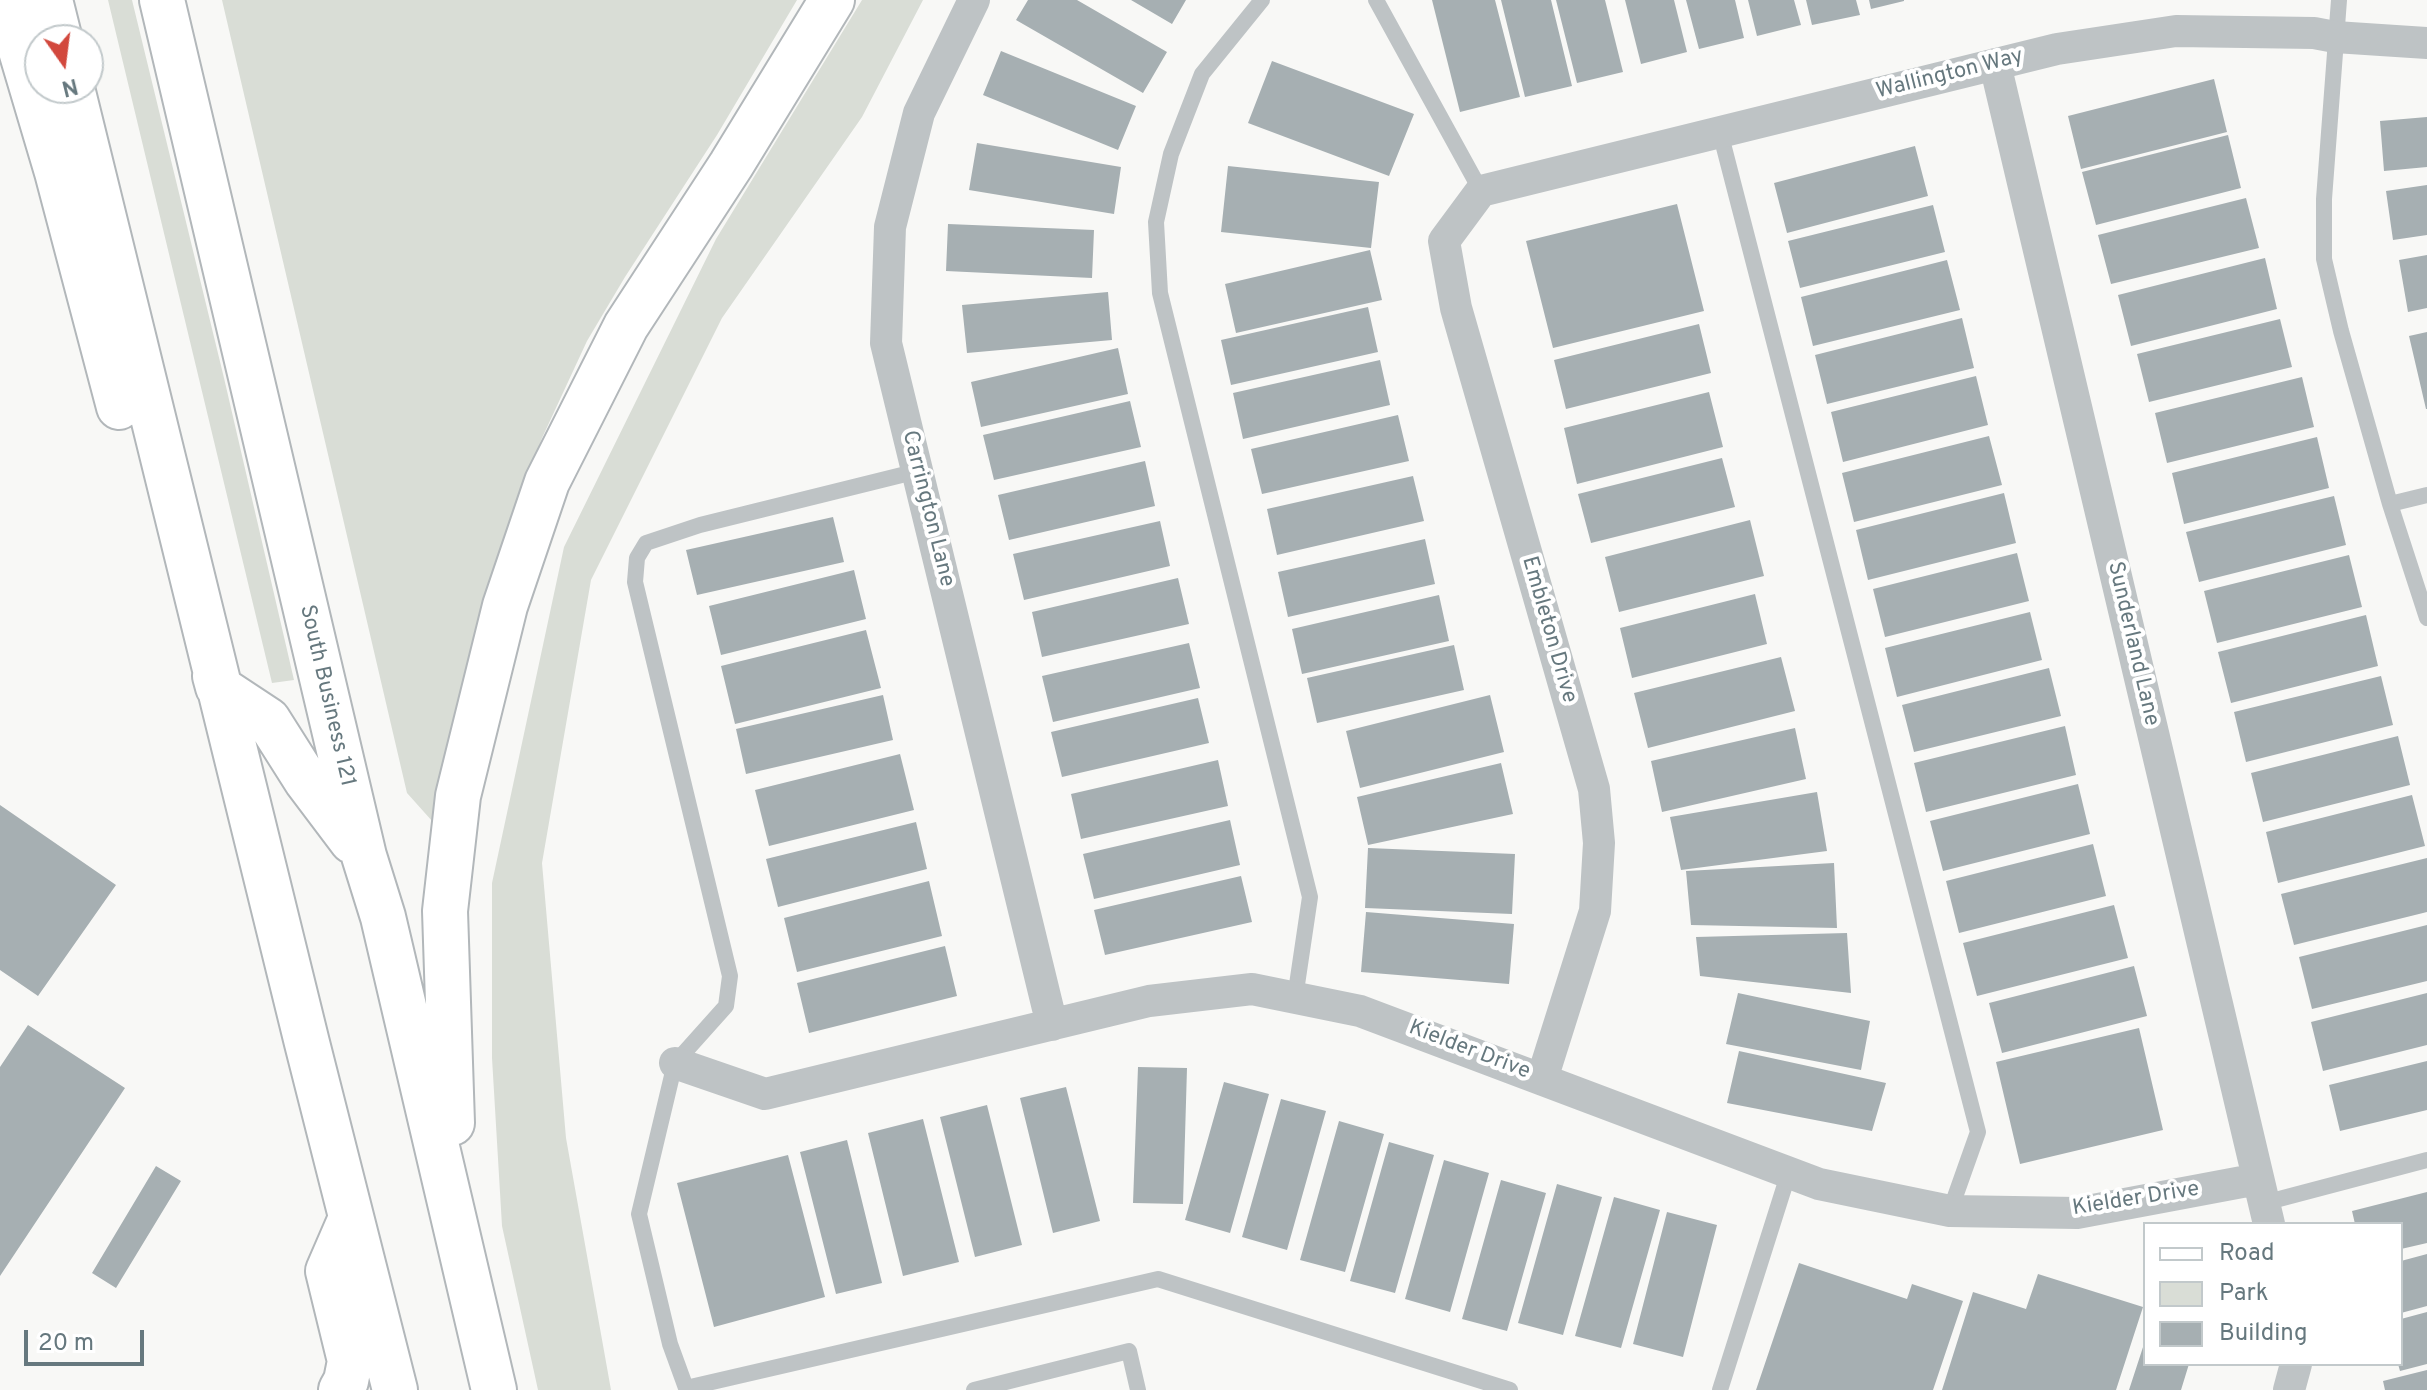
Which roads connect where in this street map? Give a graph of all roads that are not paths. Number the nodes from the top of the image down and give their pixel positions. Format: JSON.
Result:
{"nodes":[{"id":1,"x":6,"y":0,"type":"edge"},
{"id":2,"x":50,"y":0,"type":"edge"},
{"id":3,"x":162,"y":0,"type":"edge"},
{"id":4,"x":832,"y":0,"type":"edge"},
{"id":5,"x":974,"y":0,"type":"edge"},
{"id":6,"x":1262,"y":0,"type":"edge"},
{"id":7,"x":1376,"y":0,"type":"edge"},
{"id":8,"x":2339,"y":0,"type":"edge"},
{"id":9,"x":56,"y":24,"type":"edge"},
{"id":10,"x":2335,"y":37,"type":"junction"},
{"id":11,"x":2427,"y":43,"type":"edge"},
{"id":12,"x":1995,"y":64,"type":"junction"},
{"id":13,"x":76,"y":104,"type":"edge"},
{"id":14,"x":1720,"y":132,"type":"junction"},
{"id":15,"x":1481,"y":191,"type":"junction"},
{"id":16,"x":918,"y":471,"type":"junction"},
{"id":17,"x":2427,"y":495,"type":"edge"},
{"id":18,"x":2390,"y":504,"type":"junction"},
{"id":19,"x":2427,"y":618,"type":"edge"},
{"id":20,"x":218,"y":687,"type":"junction"},
{"id":21,"x":364,"y":856,"type":"junction"},
{"id":22,"x":1295,"y":998,"type":"junction"},
{"id":23,"x":1052,"y":1025,"type":"junction"},
{"id":24,"x":675,"y":1063,"type":"junction"},
{"id":25,"x":1542,"y":1079,"type":"junction"},
{"id":26,"x":2427,"y":1160,"type":"edge"},
{"id":27,"x":1789,"y":1172,"type":"junction"},
{"id":28,"x":2264,"y":1202,"type":"edge"},
{"id":29,"x":1950,"y":1211,"type":"junction"},
{"id":30,"x":351,"y":1218,"type":"junction"},
{"id":31,"x":465,"y":1269,"type":"junction"},
{"id":32,"x":2295,"y":1366,"type":"edge"},
{"id":33,"x":341,"y":1390,"type":"edge"},
{"id":34,"x":395,"y":1390,"type":"edge"},
{"id":35,"x":494,"y":1390,"type":"edge"},
{"id":36,"x":974,"y":1390,"type":"edge"},
{"id":37,"x":1138,"y":1390,"type":"edge"},
{"id":38,"x":1510,"y":1390,"type":"edge"},
{"id":39,"x":1720,"y":1390,"type":"edge"},
{"id":40,"x":2289,"y":1390,"type":"edge"}],
"edges":[{"from":1,"to":20,"type":"main road"},
{"from":2,"to":9,"type":"main road"},
{"from":3,"to":21,"type":"main road","name":"South Business 121"},
{"from":4,"to":31,"type":"main road"},
{"from":5,"to":16,"type":"street","name":"Carrington Lane"},
{"from":6,"to":22,"type":"lane"},
{"from":7,"to":15,"type":"lane"},
{"from":8,"to":10,"type":"lane"},
{"from":10,"to":11,"type":"street","name":"Wallington Way"},
{"from":10,"to":12,"type":"street","name":"Wallington Way"},
{"from":10,"to":18,"type":"lane"},
{"from":12,"to":14,"type":"street","name":"Wallington Way"},
{"from":12,"to":28,"type":"street","name":"Sunderland Lane"},
{"from":13,"to":20,"type":"main road"},
{"from":14,"to":15,"type":"street","name":"Wallington Way"},
{"from":14,"to":29,"type":"lane"},
{"from":15,"to":25,"type":"street","name":"Embleton Drive"},
{"from":16,"to":23,"type":"street","name":"Carrington Lane"},
{"from":16,"to":24,"type":"lane"},
{"from":17,"to":18,"type":"lane"},
{"from":18,"to":19,"type":"lane"},
{"from":20,"to":21,"type":"main road"},
{"from":20,"to":30,"type":"main road"},
{"from":21,"to":31,"type":"main road","name":"South Business 121"},
{"from":22,"to":23,"type":"street","name":"Kielder Drive"},
{"from":22,"to":25,"type":"street","name":"Kielder Drive"},
{"from":23,"to":24,"type":"street","name":"Kielder Drive"},
{"from":24,"to":38,"type":"lane"},
{"from":25,"to":27,"type":"street","name":"Kielder Drive"},
{"from":26,"to":28,"type":"lane"},
{"from":27,"to":29,"type":"street","name":"Kielder Drive"},
{"from":27,"to":39,"type":"lane"},
{"from":28,"to":29,"type":"street","name":"Kielder Drive"},
{"from":30,"to":33,"type":"main road"},
{"from":30,"to":34,"type":"main road"},
{"from":31,"to":35,"type":"main road","name":"South Business 121"},
{"from":32,"to":40,"type":"street"},
{"from":36,"to":37,"type":"lane"}]}
